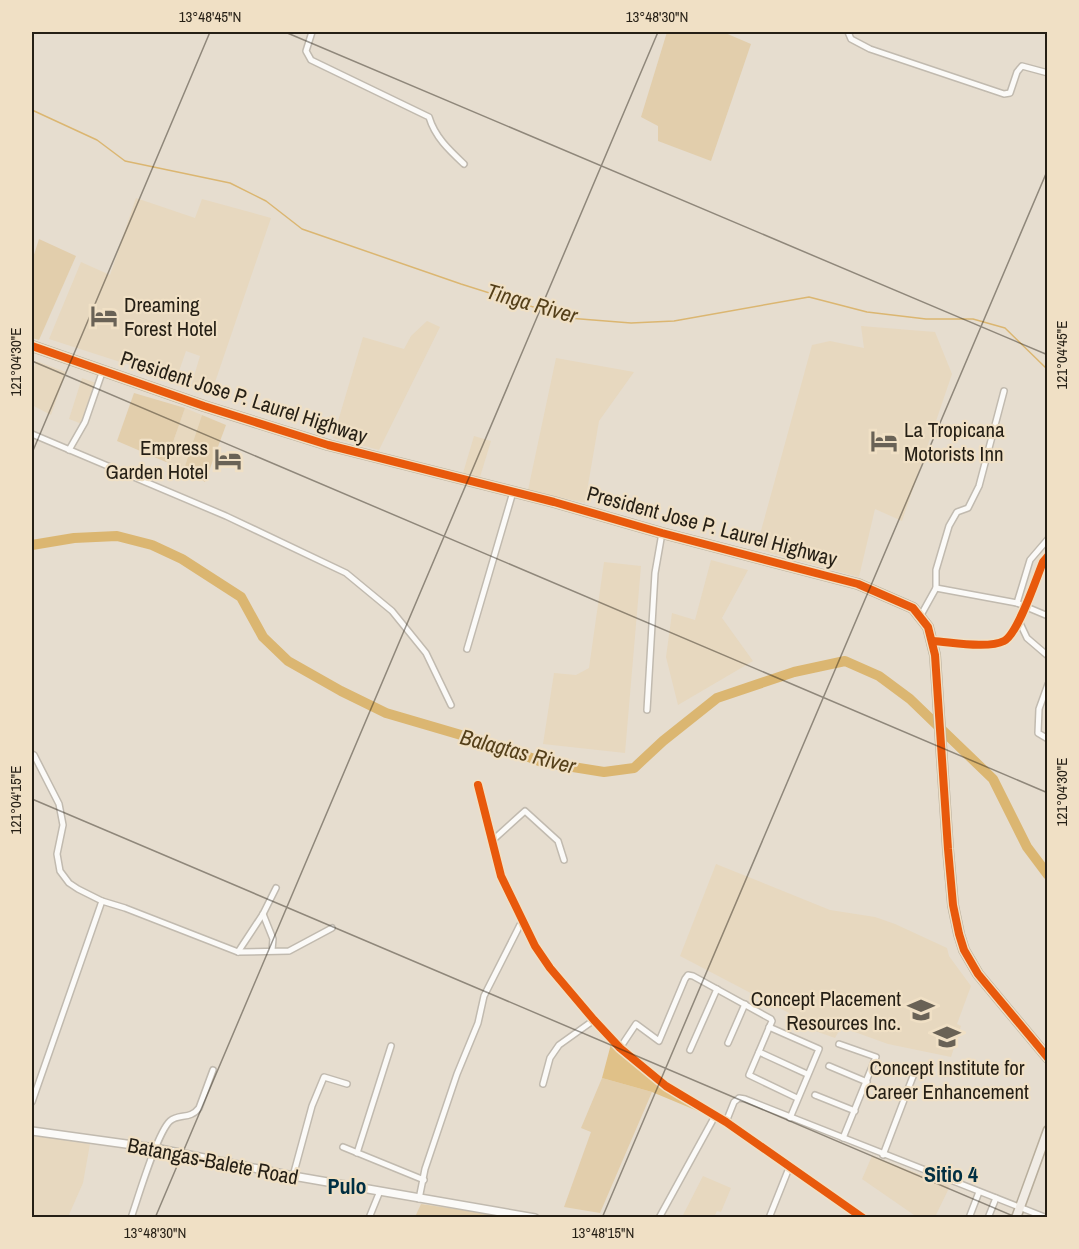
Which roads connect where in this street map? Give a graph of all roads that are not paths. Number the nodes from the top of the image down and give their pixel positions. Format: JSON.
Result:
{"nodes":[{"id":1,"x":312,"y":32,"type":"edge"},
{"id":2,"x":848,"y":32,"type":"edge"},
{"id":3,"x":1047,"y":73,"type":"edge"},
{"id":4,"x":464,"y":164,"type":"dead end"},
{"id":5,"x":32,"y":346,"type":"edge"},
{"id":6,"x":103,"y":370,"type":"junction"},
{"id":7,"x":1004,"y":391,"type":"dead end"},
{"id":8,"x":32,"y":434,"type":"edge"},
{"id":9,"x":69,"y":450,"type":"junction"},
{"id":10,"x":513,"y":492,"type":"junction"},
{"id":11,"x":662,"y":533,"type":"junction"},
{"id":12,"x":1047,"y":539,"type":"edge"},
{"id":13,"x":1047,"y":556,"type":"edge"},
{"id":14,"x":936,"y":588,"type":"junction"},
{"id":15,"x":1017,"y":603,"type":"junction"},
{"id":16,"x":1025,"y":606,"type":"junction"},
{"id":17,"x":921,"y":615,"type":"junction"},
{"id":18,"x":1047,"y":616,"type":"edge"},
{"id":19,"x":1019,"y":621,"type":"junction"},
{"id":20,"x":933,"y":641,"type":"junction"},
{"id":21,"x":467,"y":649,"type":"dead end"},
{"id":22,"x":1047,"y":656,"type":"edge"},
{"id":23,"x":1047,"y":684,"type":"edge"},
{"id":24,"x":450,"y":705,"type":"dead end"},
{"id":25,"x":647,"y":710,"type":"dead end"},
{"id":26,"x":1047,"y":739,"type":"edge"},
{"id":27,"x":32,"y":754,"type":"edge"},
{"id":28,"x":478,"y":785,"type":"dead end"},
{"id":29,"x":493,"y":840,"type":"junction"},
{"id":30,"x":564,"y":860,"type":"dead end"},
{"id":31,"x":276,"y":888,"type":"dead end"},
{"id":32,"x":102,"y":901,"type":"junction"},
{"id":33,"x":264,"y":914,"type":"junction"},
{"id":34,"x":523,"y":919,"type":"junction"},
{"id":35,"x":332,"y":928,"type":"dead end"},
{"id":36,"x":272,"y":950,"type":"junction"},
{"id":37,"x":238,"y":952,"type":"junction"},
{"id":38,"x":717,"y":989,"type":"junction"},
{"id":39,"x":745,"y":1004,"type":"junction"},
{"id":40,"x":594,"y":1020,"type":"junction"},
{"id":41,"x":769,"y":1027,"type":"junction"},
{"id":42,"x":728,"y":1043,"type":"dead end"},
{"id":43,"x":839,"y":1044,"type":"dead end"},
{"id":44,"x":391,"y":1046,"type":"dead end"},
{"id":45,"x":620,"y":1048,"type":"junction"},
{"id":46,"x":690,"y":1050,"type":"dead end"},
{"id":47,"x":759,"y":1052,"type":"junction"},
{"id":48,"x":1047,"y":1058,"type":"edge"},
{"id":49,"x":829,"y":1066,"type":"dead end"},
{"id":50,"x":213,"y":1070,"type":"dead end"},
{"id":51,"x":915,"y":1071,"type":"dead end"},
{"id":52,"x":807,"y":1074,"type":"junction"},
{"id":53,"x":867,"y":1082,"type":"junction"},
{"id":54,"x":347,"y":1084,"type":"dead end"},
{"id":55,"x":543,"y":1084,"type":"dead end"},
{"id":56,"x":815,"y":1095,"type":"dead end"},
{"id":57,"x":797,"y":1098,"type":"junction"},
{"id":58,"x":32,"y":1102,"type":"edge"},
{"id":59,"x":855,"y":1111,"type":"junction"},
{"id":60,"x":715,"y":1116,"type":"junction"},
{"id":61,"x":790,"y":1118,"type":"junction"},
{"id":62,"x":726,"y":1122,"type":"junction"},
{"id":63,"x":1047,"y":1130,"type":"edge"},
{"id":64,"x":32,"y":1131,"type":"edge"},
{"id":65,"x":843,"y":1138,"type":"junction"},
{"id":66,"x":343,"y":1147,"type":"dead end"},
{"id":67,"x":155,"y":1148,"type":"junction"},
{"id":68,"x":357,"y":1153,"type":"junction"},
{"id":69,"x":883,"y":1155,"type":"junction"},
{"id":70,"x":789,"y":1168,"type":"junction"},
{"id":71,"x":293,"y":1176,"type":"junction"},
{"id":72,"x":424,"y":1180,"type":"junction"},
{"id":73,"x":381,"y":1191,"type":"junction"},
{"id":74,"x":979,"y":1192,"type":"junction"},
{"id":75,"x":996,"y":1198,"type":"junction"},
{"id":76,"x":419,"y":1199,"type":"junction"},
{"id":77,"x":1020,"y":1207,"type":"junction"},
{"id":78,"x":131,"y":1218,"type":"edge"},
{"id":79,"x":369,"y":1218,"type":"edge"},
{"id":80,"x":535,"y":1218,"type":"edge"},
{"id":81,"x":659,"y":1218,"type":"edge"},
{"id":82,"x":769,"y":1218,"type":"edge"},
{"id":83,"x":863,"y":1218,"type":"edge"},
{"id":84,"x":969,"y":1218,"type":"edge"},
{"id":85,"x":988,"y":1218,"type":"edge"},
{"id":86,"x":1016,"y":1218,"type":"edge"},
{"id":87,"x":1047,"y":1218,"type":"edge"}],
"edges":[{"from":1,"to":4,"type":"street"},
{"from":2,"to":3,"type":"street"},
{"from":5,"to":6,"type":"highway","name":"President Jose P. Laurel Highway"},
{"from":6,"to":9,"type":"street"},
{"from":6,"to":10,"type":"highway","name":"President Jose P. Laurel Highway"},
{"from":7,"to":14,"type":"street"},
{"from":8,"to":9,"type":"street"},
{"from":9,"to":24,"type":"street"},
{"from":10,"to":11,"type":"highway","name":"President Jose P. Laurel Highway"},
{"from":10,"to":21,"type":"street"},
{"from":11,"to":17,"type":"highway","name":"President Jose P. Laurel Highway"},
{"from":11,"to":25,"type":"street"},
{"from":12,"to":15,"type":"street"},
{"from":13,"to":16,"type":"street"},
{"from":14,"to":15,"type":"street"},
{"from":14,"to":17,"type":"street"},
{"from":15,"to":16,"type":"street"},
{"from":16,"to":18,"type":"street"},
{"from":16,"to":19,"type":"street"},
{"from":17,"to":20,"type":"highway"},
{"from":19,"to":20,"type":"street"},
{"from":19,"to":22,"type":"street"},
{"from":20,"to":48,"type":"highway"},
{"from":23,"to":26,"type":"street"},
{"from":27,"to":32,"type":"street"},
{"from":28,"to":29,"type":"street"},
{"from":29,"to":30,"type":"street"},
{"from":29,"to":34,"type":"street"},
{"from":31,"to":33,"type":"street"},
{"from":32,"to":37,"type":"street"},
{"from":32,"to":58,"type":"street"},
{"from":33,"to":36,"type":"street"},
{"from":33,"to":37,"type":"street"},
{"from":34,"to":40,"type":"street"},
{"from":34,"to":72,"type":"street"},
{"from":35,"to":36,"type":"street"},
{"from":36,"to":37,"type":"street"},
{"from":38,"to":39,"type":"street"},
{"from":38,"to":45,"type":"street"},
{"from":38,"to":46,"type":"street"},
{"from":39,"to":41,"type":"street"},
{"from":39,"to":42,"type":"street"},
{"from":40,"to":45,"type":"street"},
{"from":40,"to":55,"type":"street"},
{"from":41,"to":47,"type":"street"},
{"from":41,"to":52,"type":"street"},
{"from":43,"to":53,"type":"street"},
{"from":44,"to":68,"type":"street"},
{"from":45,"to":60,"type":"street"},
{"from":47,"to":52,"type":"street"},
{"from":47,"to":57,"type":"street"},
{"from":49,"to":53,"type":"street"},
{"from":50,"to":67,"type":"street"},
{"from":51,"to":69,"type":"street"},
{"from":52,"to":57,"type":"street"},
{"from":53,"to":59,"type":"street"},
{"from":54,"to":71,"type":"street"},
{"from":56,"to":59,"type":"street"},
{"from":57,"to":61,"type":"street"},
{"from":59,"to":65,"type":"street"},
{"from":60,"to":62,"type":"street"},
{"from":60,"to":81,"type":"street"},
{"from":61,"to":62,"type":"street"},
{"from":61,"to":65,"type":"street"},
{"from":62,"to":70,"type":"street"},
{"from":63,"to":77,"type":"main road"},
{"from":64,"to":67,"type":"main road","name":"Batangas-Balete Road"},
{"from":65,"to":69,"type":"street"},
{"from":66,"to":68,"type":"street"},
{"from":67,"to":71,"type":"main road","name":"Batangas-Balete Road"},
{"from":67,"to":78,"type":"street"},
{"from":68,"to":72,"type":"street"},
{"from":69,"to":74,"type":"street"},
{"from":70,"to":82,"type":"street"},
{"from":70,"to":83,"type":"street"},
{"from":71,"to":73,"type":"main road","name":"Batangas-Balete Road"},
{"from":72,"to":76,"type":"street"},
{"from":73,"to":76,"type":"main road","name":"Batangas-Balete Road"},
{"from":73,"to":79,"type":"street"},
{"from":74,"to":75,"type":"street"},
{"from":74,"to":84,"type":"street"},
{"from":75,"to":77,"type":"street"},
{"from":75,"to":85,"type":"street"},
{"from":76,"to":80,"type":"main road","name":"Batangas-Balete Road"},
{"from":77,"to":86,"type":"main road"},
{"from":77,"to":87,"type":"street"}]}
